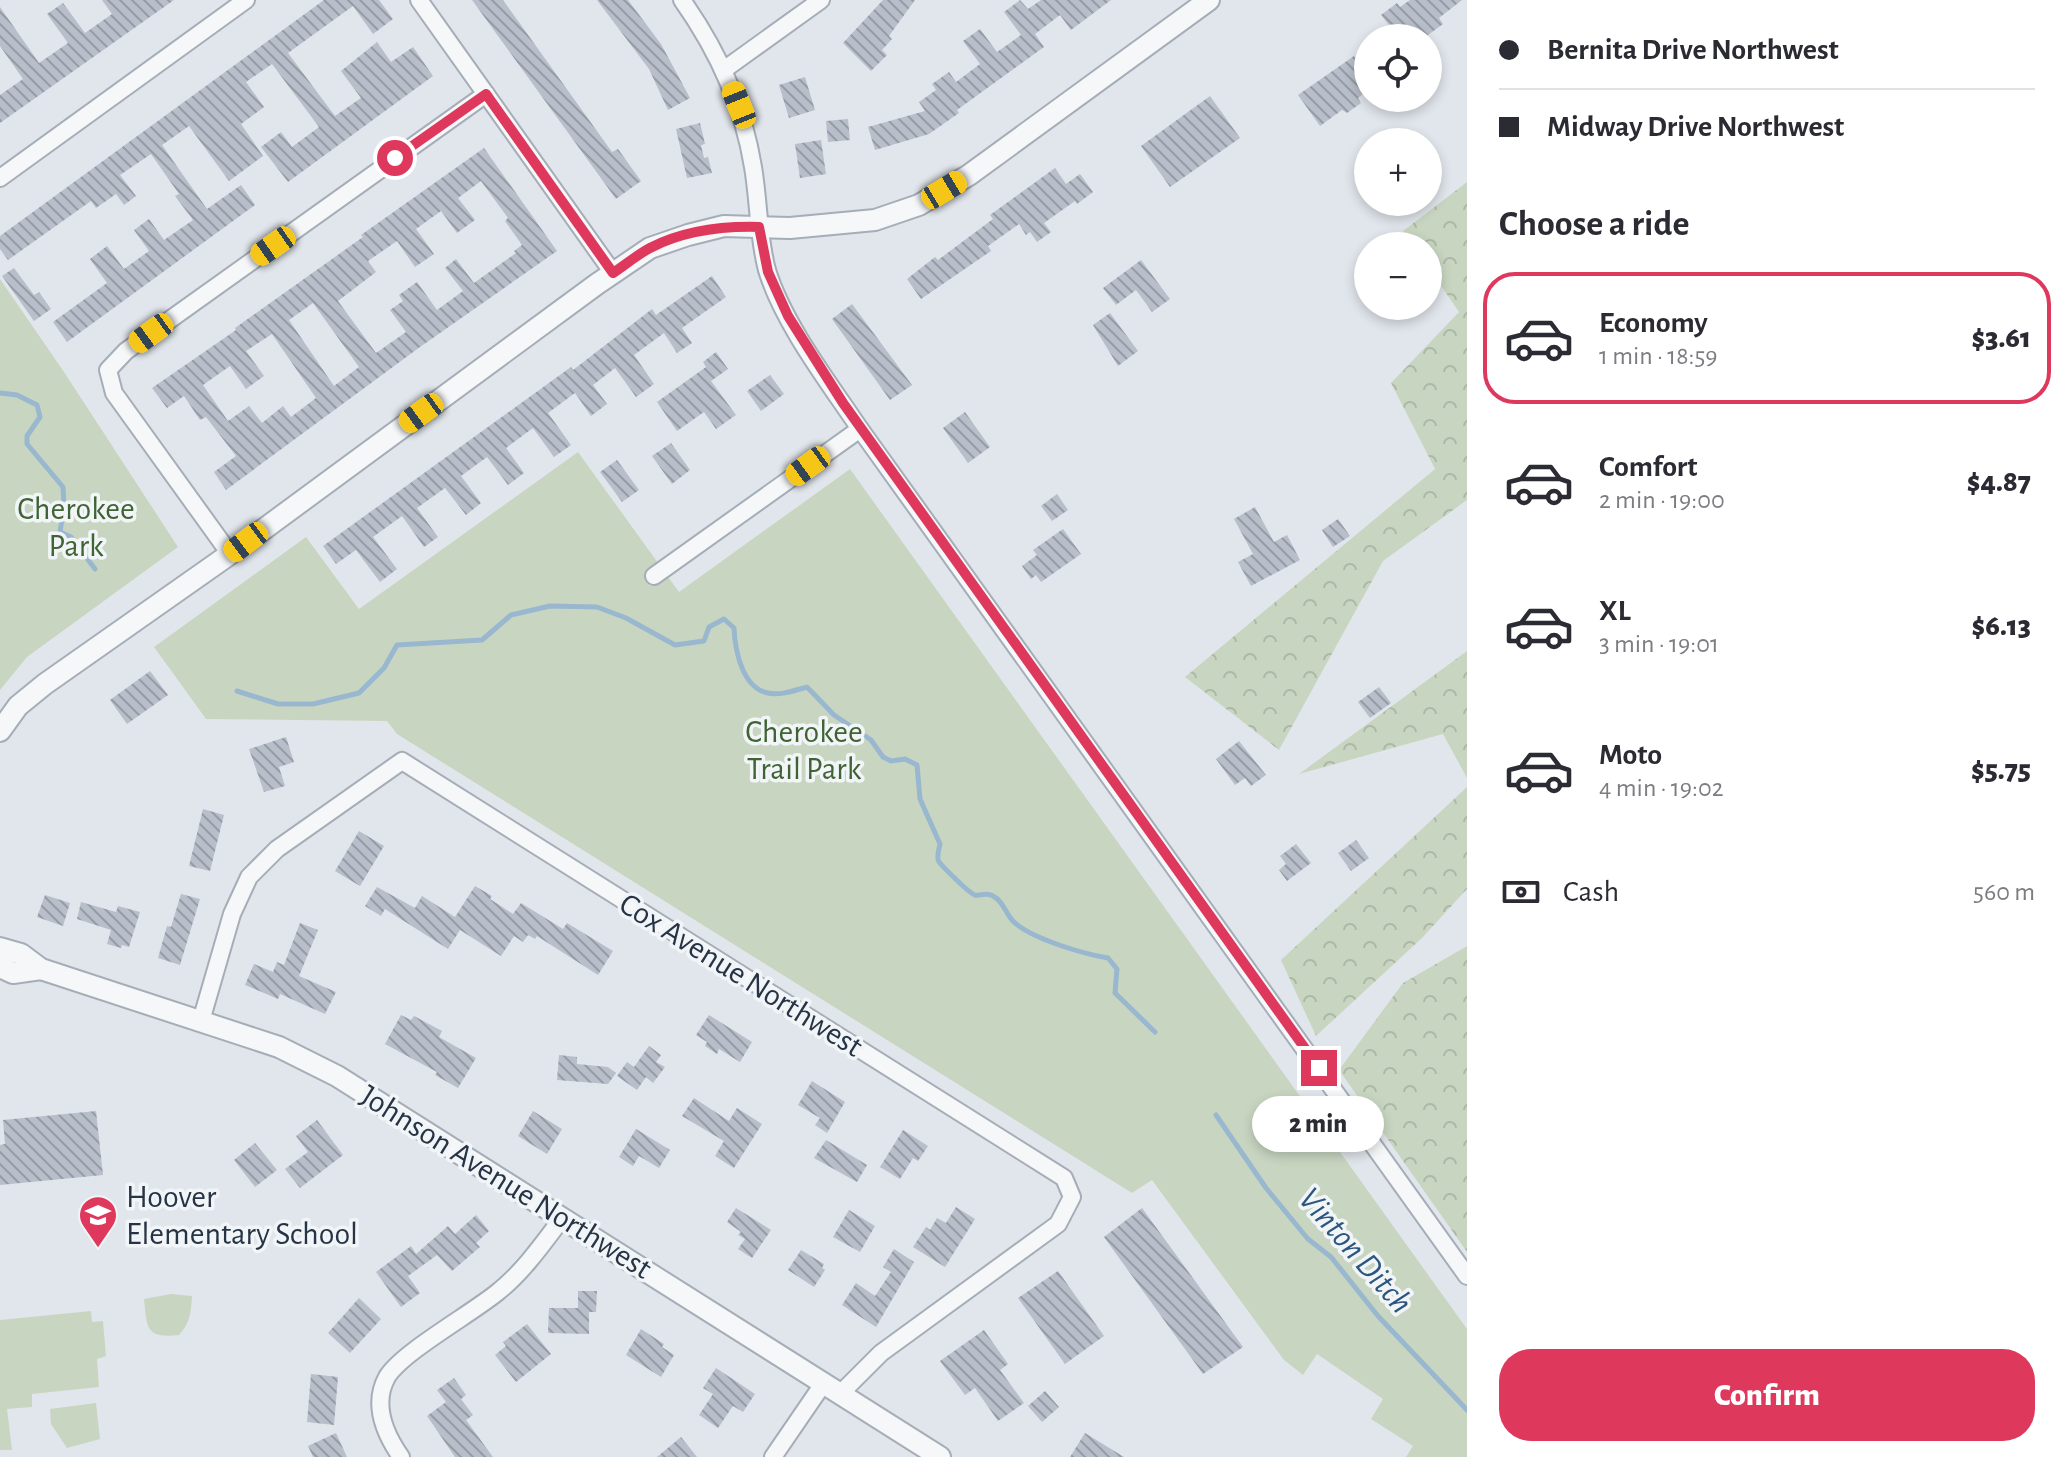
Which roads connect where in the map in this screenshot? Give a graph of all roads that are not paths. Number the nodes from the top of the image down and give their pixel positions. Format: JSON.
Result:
{"nodes":[{"id":1,"x":246,"y":0,"type":"edge"},
{"id":2,"x":419,"y":0,"type":"edge"},
{"id":3,"x":682,"y":0,"type":"edge"},
{"id":4,"x":821,"y":0,"type":"edge"},
{"id":5,"x":1209,"y":0,"type":"edge"},
{"id":6,"x":725,"y":69,"type":"junction"},
{"id":7,"x":486,"y":94,"type":"junction"},
{"id":8,"x":0,"y":178,"type":"edge"},
{"id":9,"x":759,"y":227,"type":"junction"},
{"id":10,"x":613,"y":273,"type":"junction"},
{"id":11,"x":860,"y":429,"type":"junction"},
{"id":12,"x":230,"y":554,"type":"junction"},
{"id":13,"x":654,"y":576,"type":"dead end"},
{"id":14,"x":0,"y":731,"type":"edge"},
{"id":15,"x":0,"y":948,"type":"edge"},
{"id":16,"x":0,"y":967,"type":"edge"},
{"id":17,"x":41,"y":969,"type":"junction"},
{"id":18,"x":201,"y":1021,"type":"junction"},
{"id":19,"x":563,"y":1217,"type":"junction"},
{"id":20,"x":1467,"y":1276,"type":"edge"},
{"id":21,"x":831,"y":1389,"type":"junction"},
{"id":22,"x":401,"y":1457,"type":"edge"},
{"id":23,"x":773,"y":1457,"type":"edge"},
{"id":24,"x":940,"y":1457,"type":"edge"}],
"edges":[{"from":1,"to":8,"type":"street"},
{"from":2,"to":7,"type":"street"},
{"from":3,"to":6,"type":"street"},
{"from":4,"to":6,"type":"street"},
{"from":5,"to":9,"type":"street"},
{"from":6,"to":9,"type":"street"},
{"from":7,"to":10,"type":"street"},
{"from":7,"to":12,"type":"street"},
{"from":9,"to":10,"type":"street"},
{"from":9,"to":11,"type":"street"},
{"from":10,"to":12,"type":"street"},
{"from":11,"to":13,"type":"street"},
{"from":11,"to":20,"type":"street"},
{"from":12,"to":14,"type":"street"},
{"from":15,"to":17,"type":"street","name":"Johnson Avenue Northwest"},
{"from":16,"to":17,"type":"street","name":"Johnson Avenue Northwest"},
{"from":17,"to":18,"type":"street","name":"Johnson Avenue Northwest"},
{"from":18,"to":19,"type":"street","name":"Johnson Avenue Northwest"},
{"from":18,"to":21,"type":"street","name":"Cox Avenue Northwest"},
{"from":19,"to":21,"type":"street","name":"Johnson Avenue Northwest"},
{"from":19,"to":22,"type":"street"},
{"from":21,"to":23,"type":"street"},
{"from":21,"to":24,"type":"street","name":"Johnson Avenue Northwest"}]}
